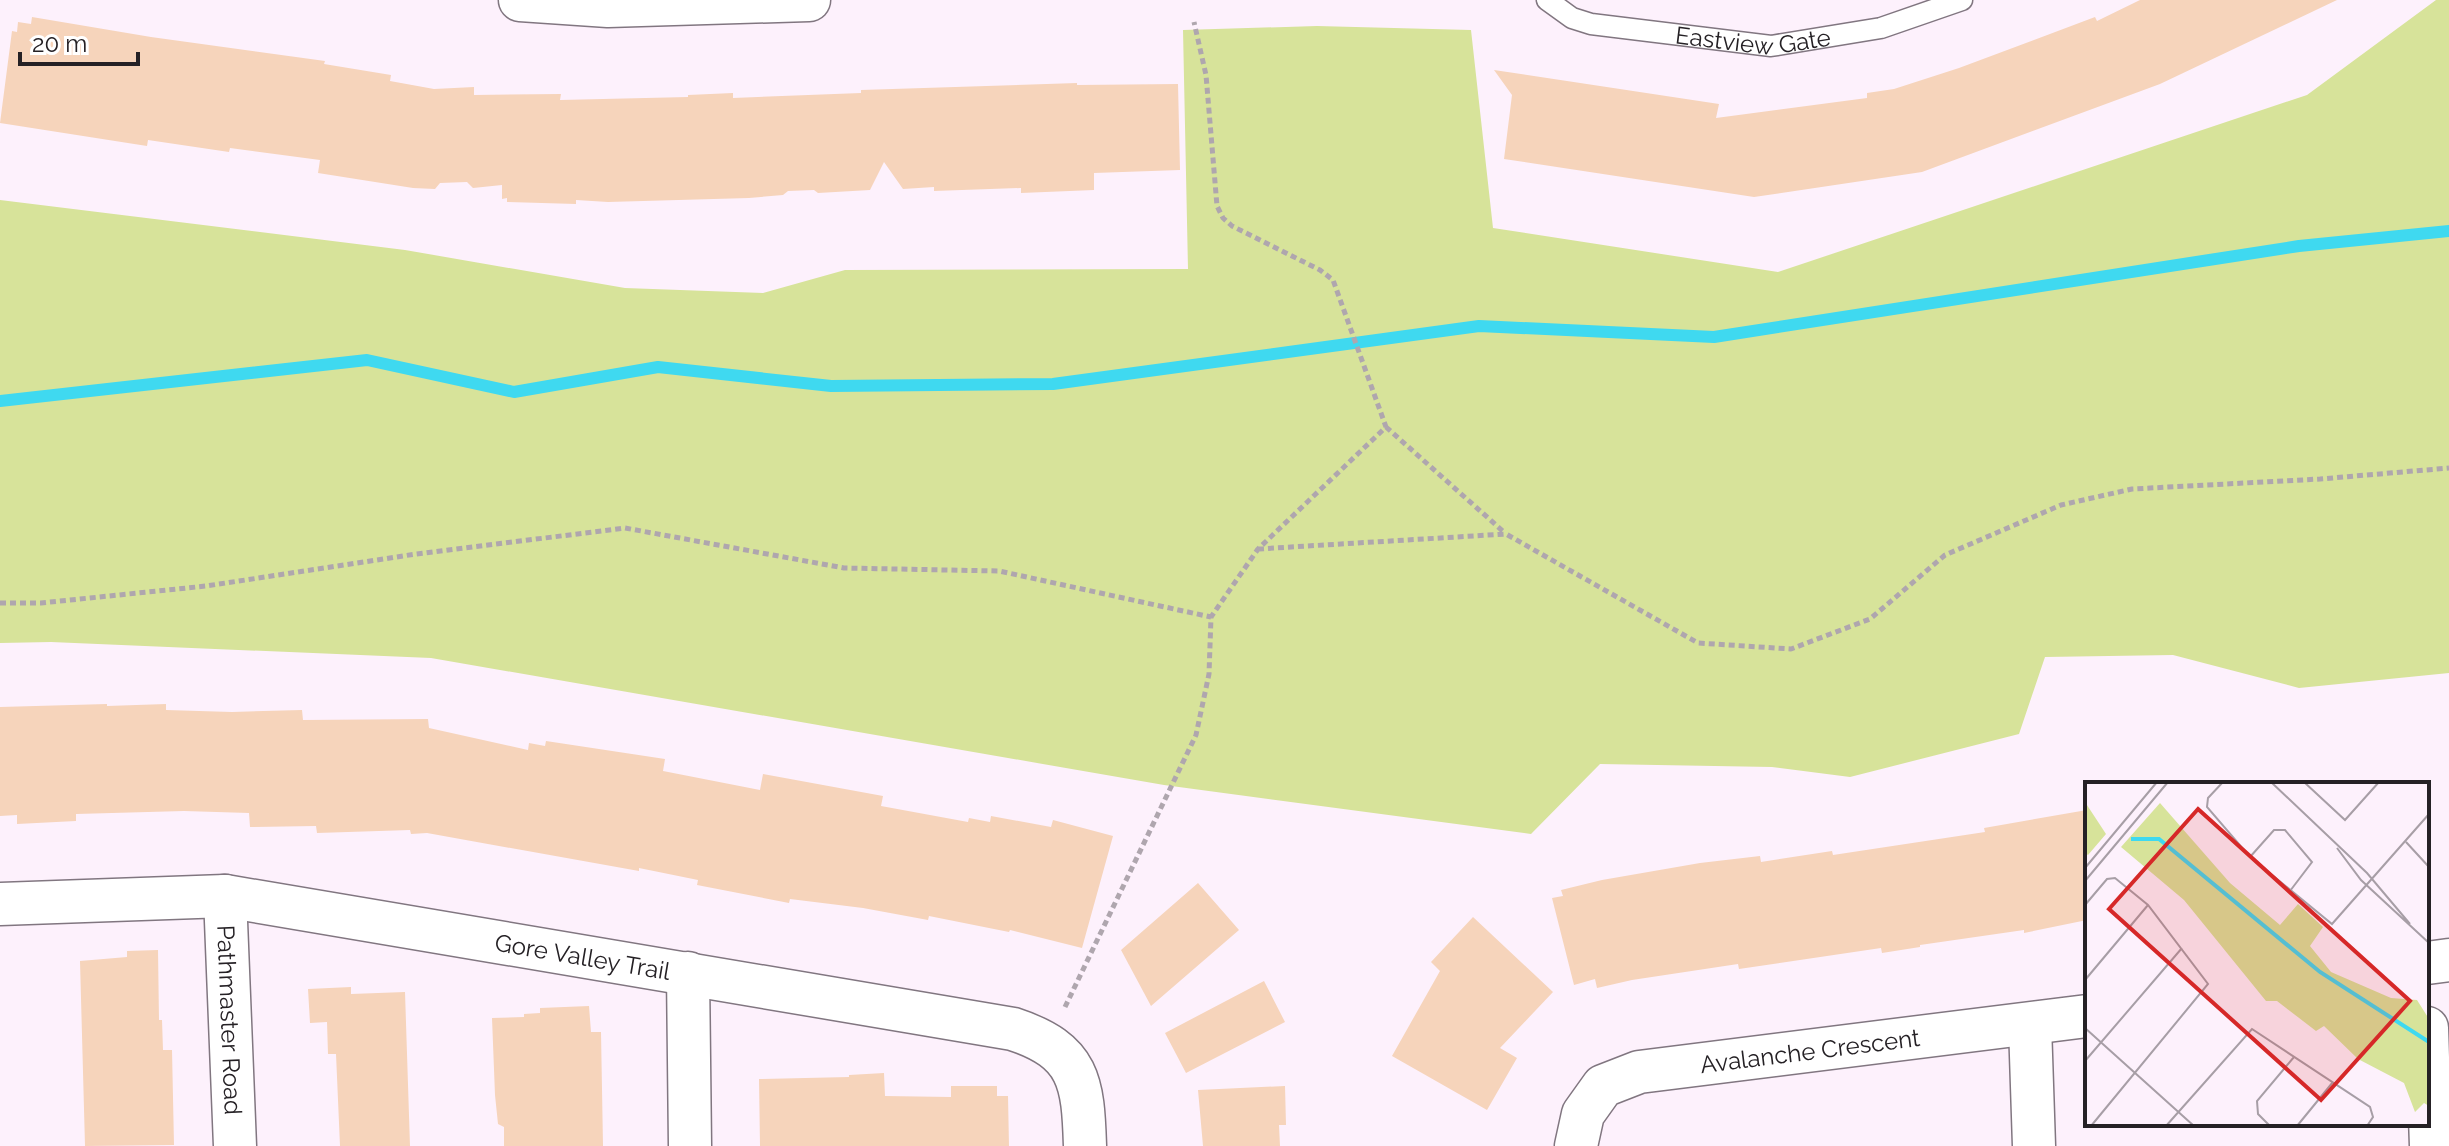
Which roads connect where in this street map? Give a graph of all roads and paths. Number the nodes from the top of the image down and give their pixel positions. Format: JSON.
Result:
{"nodes":[{"id":1,"x":520,"y":0,"type":"edge"},
{"id":2,"x":809,"y":0,"type":"edge"},
{"id":3,"x":1547,"y":0,"type":"edge"},
{"id":4,"x":1962,"y":0,"type":"edge"},
{"id":5,"x":608,"y":3,"type":"edge"},
{"id":6,"x":1194,"y":22,"type":"dead end"},
{"id":7,"x":1386,"y":427,"type":"junction"},
{"id":8,"x":2449,"y":468,"type":"edge"},
{"id":9,"x":1506,"y":534,"type":"junction"},
{"id":10,"x":1258,"y":549,"type":"junction"},
{"id":11,"x":0,"y":603,"type":"edge"},
{"id":12,"x":1211,"y":617,"type":"junction"},
{"id":13,"x":225,"y":896,"type":"junction"},
{"id":14,"x":0,"y":904,"type":"edge"},
{"id":15,"x":2449,"y":960,"type":"edge"},
{"id":16,"x":2429,"y":963,"type":"edge"},
{"id":17,"x":688,"y":973,"type":"junction"},
{"id":18,"x":1065,"y":1007,"type":"dead end"},
{"id":19,"x":2085,"y":1016,"type":"edge"},
{"id":20,"x":2030,"y":1025,"type":"junction"},
{"id":21,"x":2429,"y":1087,"type":"edge"},
{"id":22,"x":235,"y":1146,"type":"edge"},
{"id":23,"x":690,"y":1146,"type":"edge"},
{"id":24,"x":1085,"y":1146,"type":"edge"},
{"id":25,"x":1576,"y":1146,"type":"edge"},
{"id":26,"x":2034,"y":1146,"type":"edge"},
{"id":27,"x":2431,"y":1146,"type":"edge"}],
"edges":[{"from":1,"to":5,"type":"street"},
{"from":2,"to":5,"type":"street"},
{"from":3,"to":4,"type":"lane","name":"Eastview Gate"},
{"from":6,"to":7,"type":"path"},
{"from":7,"to":9,"type":"path"},
{"from":7,"to":10,"type":"path"},
{"from":8,"to":9,"type":"path"},
{"from":9,"to":10,"type":"path"},
{"from":10,"to":12,"type":"path"},
{"from":11,"to":12,"type":"path"},
{"from":12,"to":18,"type":"path"},
{"from":13,"to":14,"type":"street","name":"Gore Valley Trail"},
{"from":13,"to":17,"type":"street","name":"Gore Valley Trail"},
{"from":13,"to":22,"type":"street","name":"Pathmaster Road"},
{"from":15,"to":16,"type":"street"},
{"from":17,"to":23,"type":"street"},
{"from":17,"to":24,"type":"street","name":"Gore Valley Trail"},
{"from":19,"to":20,"type":"street","name":"Avalanche Crescent"},
{"from":20,"to":25,"type":"street","name":"Avalanche Crescent"},
{"from":20,"to":26,"type":"street"},
{"from":21,"to":27,"type":"street"}]}
